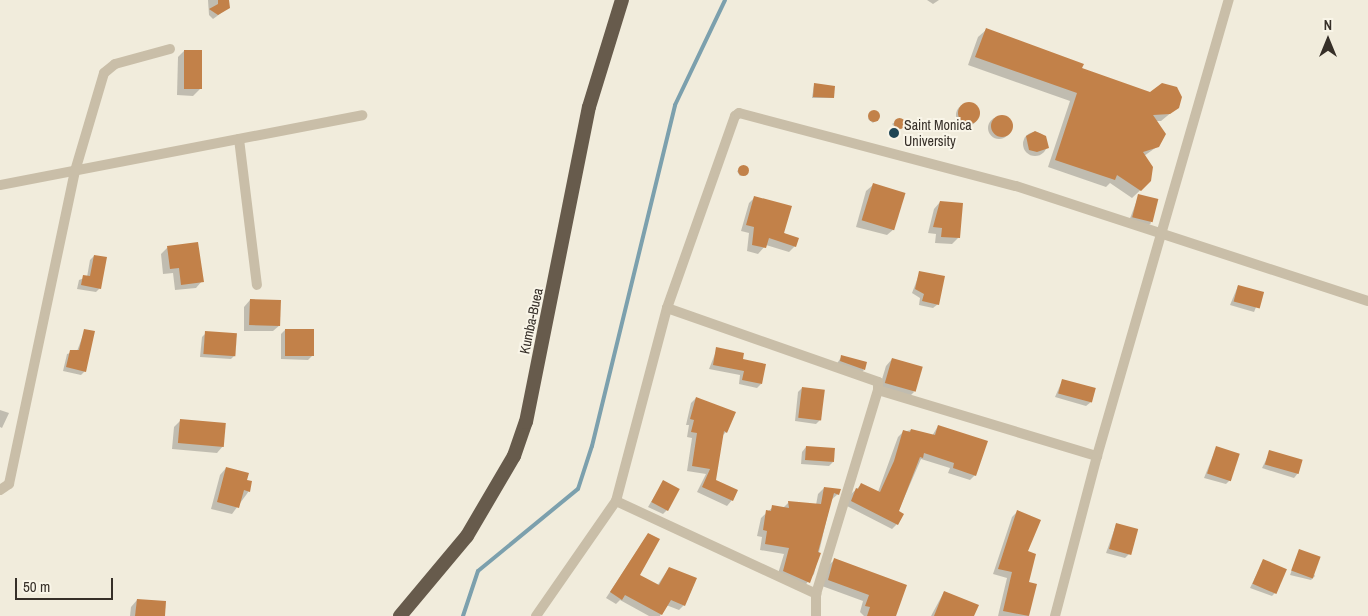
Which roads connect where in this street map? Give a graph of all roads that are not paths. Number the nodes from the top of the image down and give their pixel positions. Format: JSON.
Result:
{"nodes":[{"id":1,"x":622,"y":0,"type":"edge"},
{"id":2,"x":1228,"y":0,"type":"edge"},
{"id":3,"x":170,"y":49,"type":"dead end"},
{"id":4,"x":362,"y":114,"type":"dead end"},
{"id":5,"x":239,"y":139,"type":"junction"},
{"id":6,"x":75,"y":171,"type":"junction"},
{"id":7,"x":0,"y":185,"type":"edge"},
{"id":8,"x":1160,"y":232,"type":"junction"},
{"id":9,"x":257,"y":286,"type":"dead end"},
{"id":10,"x":1368,"y":301,"type":"edge"},
{"id":11,"x":666,"y":308,"type":"junction"},
{"id":12,"x":878,"y":390,"type":"junction"},
{"id":13,"x":1097,"y":456,"type":"junction"},
{"id":14,"x":0,"y":490,"type":"edge"},
{"id":15,"x":616,"y":501,"type":"junction"},
{"id":16,"x":816,"y":594,"type":"junction"},
{"id":17,"x":400,"y":616,"type":"edge"},
{"id":18,"x":536,"y":616,"type":"edge"},
{"id":19,"x":816,"y":616,"type":"edge"},
{"id":20,"x":1055,"y":616,"type":"edge"}],
"edges":[{"from":1,"to":17,"type":"highway","name":"Kumba-Buea"},
{"from":2,"to":8,"type":"street"},
{"from":3,"to":6,"type":"street"},
{"from":4,"to":5,"type":"street"},
{"from":5,"to":6,"type":"street"},
{"from":5,"to":9,"type":"street"},
{"from":6,"to":7,"type":"street"},
{"from":6,"to":14,"type":"street"},
{"from":8,"to":10,"type":"street"},
{"from":8,"to":11,"type":"street"},
{"from":8,"to":13,"type":"street"},
{"from":11,"to":12,"type":"street"},
{"from":11,"to":15,"type":"street"},
{"from":12,"to":13,"type":"street"},
{"from":12,"to":16,"type":"street"},
{"from":13,"to":20,"type":"street"},
{"from":15,"to":16,"type":"street"},
{"from":15,"to":18,"type":"street"},
{"from":16,"to":19,"type":"street"}]}
